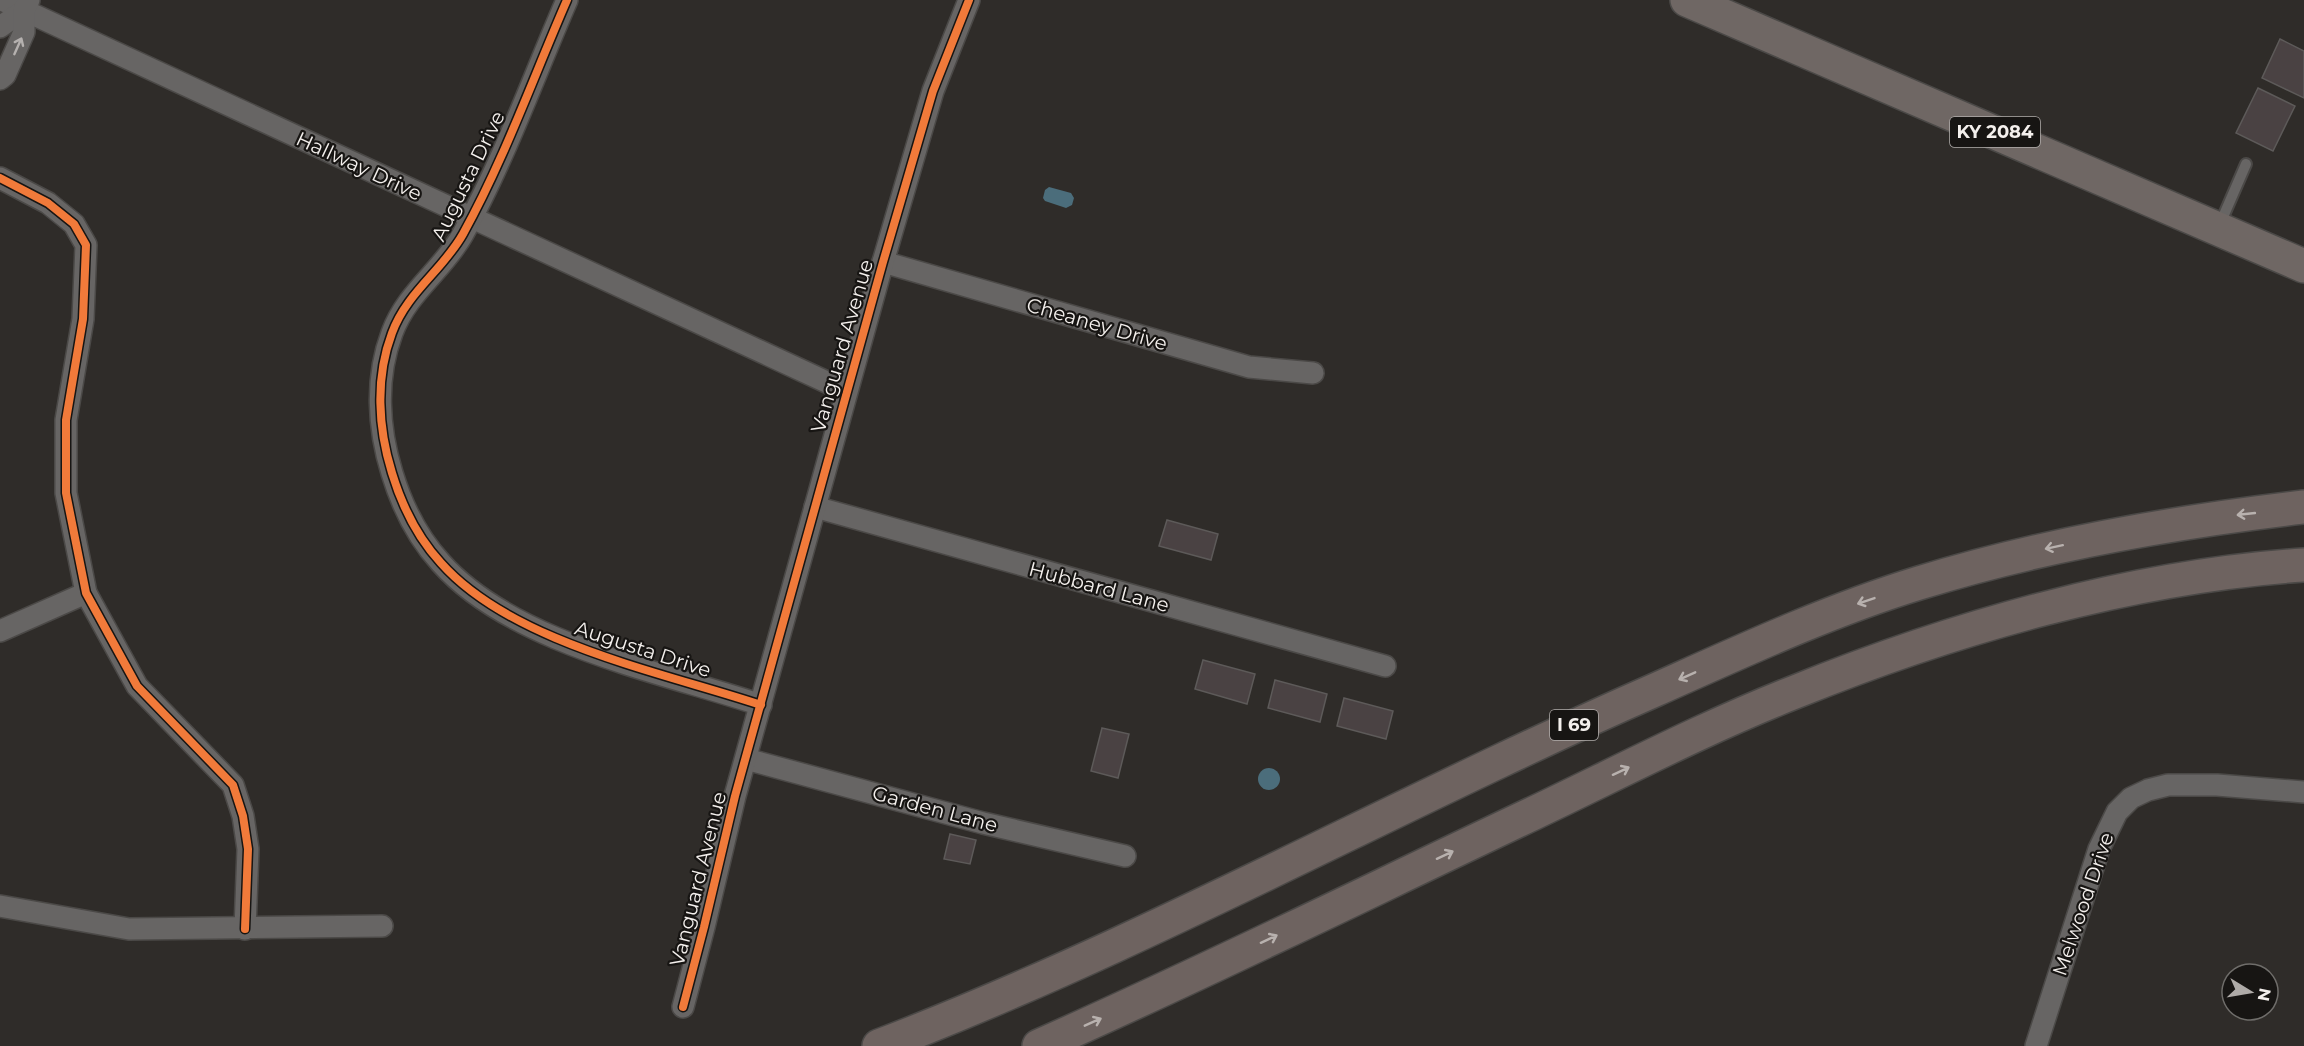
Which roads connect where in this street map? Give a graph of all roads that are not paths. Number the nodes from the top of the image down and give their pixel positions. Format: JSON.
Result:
{"nodes":[{"id":1,"x":2,"y":0,"type":"edge"},
{"id":2,"x":567,"y":0,"type":"edge"},
{"id":3,"x":969,"y":0,"type":"edge"},
{"id":4,"x":1687,"y":0,"type":"edge"},
{"id":5,"x":27,"y":5,"type":"edge"},
{"id":6,"x":0,"y":27,"type":"edge"},
{"id":7,"x":0,"y":79,"type":"edge"},
{"id":8,"x":2246,"y":164,"type":"dead end"},
{"id":9,"x":0,"y":178,"type":"edge"},
{"id":10,"x":471,"y":218,"type":"junction"},
{"id":11,"x":2218,"y":228,"type":"junction"},
{"id":12,"x":883,"y":262,"type":"junction"},
{"id":13,"x":2304,"y":266,"type":"edge"},
{"id":14,"x":1313,"y":373,"type":"dead end"},
{"id":15,"x":846,"y":391,"type":"junction"},
{"id":16,"x":815,"y":507,"type":"junction"},
{"id":17,"x":2304,"y":507,"type":"edge"},
{"id":18,"x":2304,"y":565,"type":"edge"},
{"id":19,"x":86,"y":593,"type":"junction"},
{"id":20,"x":0,"y":631,"type":"edge"},
{"id":21,"x":1385,"y":666,"type":"dead end"},
{"id":22,"x":761,"y":705,"type":"junction"},
{"id":23,"x":746,"y":759,"type":"junction"},
{"id":24,"x":2304,"y":792,"type":"edge"},
{"id":25,"x":1125,"y":856,"type":"dead end"},
{"id":26,"x":0,"y":906,"type":"edge"},
{"id":27,"x":382,"y":926,"type":"dead end"},
{"id":28,"x":245,"y":928,"type":"junction"},
{"id":29,"x":682,"y":1007,"type":"dead end"},
{"id":30,"x":879,"y":1046,"type":"edge"},
{"id":31,"x":1039,"y":1046,"type":"edge"},
{"id":32,"x":2036,"y":1046,"type":"edge"}],
"edges":[{"from":1,"to":5,"type":"street","name":"Hallway Drive"},
{"from":2,"to":10,"type":"street","name":"Augusta Drive"},
{"from":3,"to":12,"type":"street","name":"Vanguard Avenue"},
{"from":4,"to":11,"type":"main road","number":"KY 2084"},
{"from":5,"to":6,"type":"street"},
{"from":7,"to":5,"type":"street","one_way":true},
{"from":5,"to":10,"type":"street","name":"Hallway Drive"},
{"from":8,"to":11,"type":"lane"},
{"from":9,"to":19,"type":"street"},
{"from":10,"to":15,"type":"street","name":"Hallway Drive"},
{"from":10,"to":22,"type":"street","name":"Augusta Drive"},
{"from":11,"to":13,"type":"main road","number":"KY 2084"},
{"from":12,"to":14,"type":"street","name":"Cheaney Drive"},
{"from":12,"to":15,"type":"street","name":"Vanguard Avenue"},
{"from":15,"to":16,"type":"street","name":"Vanguard Avenue"},
{"from":16,"to":21,"type":"street","name":"Hubbard Lane"},
{"from":16,"to":22,"type":"street","name":"Vanguard Avenue"},
{"from":17,"to":30,"type":"highway","number":"I 69","one_way":true},
{"from":31,"to":18,"type":"highway","one_way":true},
{"from":19,"to":20,"type":"street"},
{"from":19,"to":28,"type":"street"},
{"from":22,"to":23,"type":"street","name":"Vanguard Avenue"},
{"from":23,"to":25,"type":"street","name":"Garden Lane"},
{"from":23,"to":29,"type":"street","name":"Vanguard Avenue"},
{"from":24,"to":32,"type":"street","name":"Melwood Drive"},
{"from":26,"to":28,"type":"street"},
{"from":27,"to":28,"type":"street"}]}
